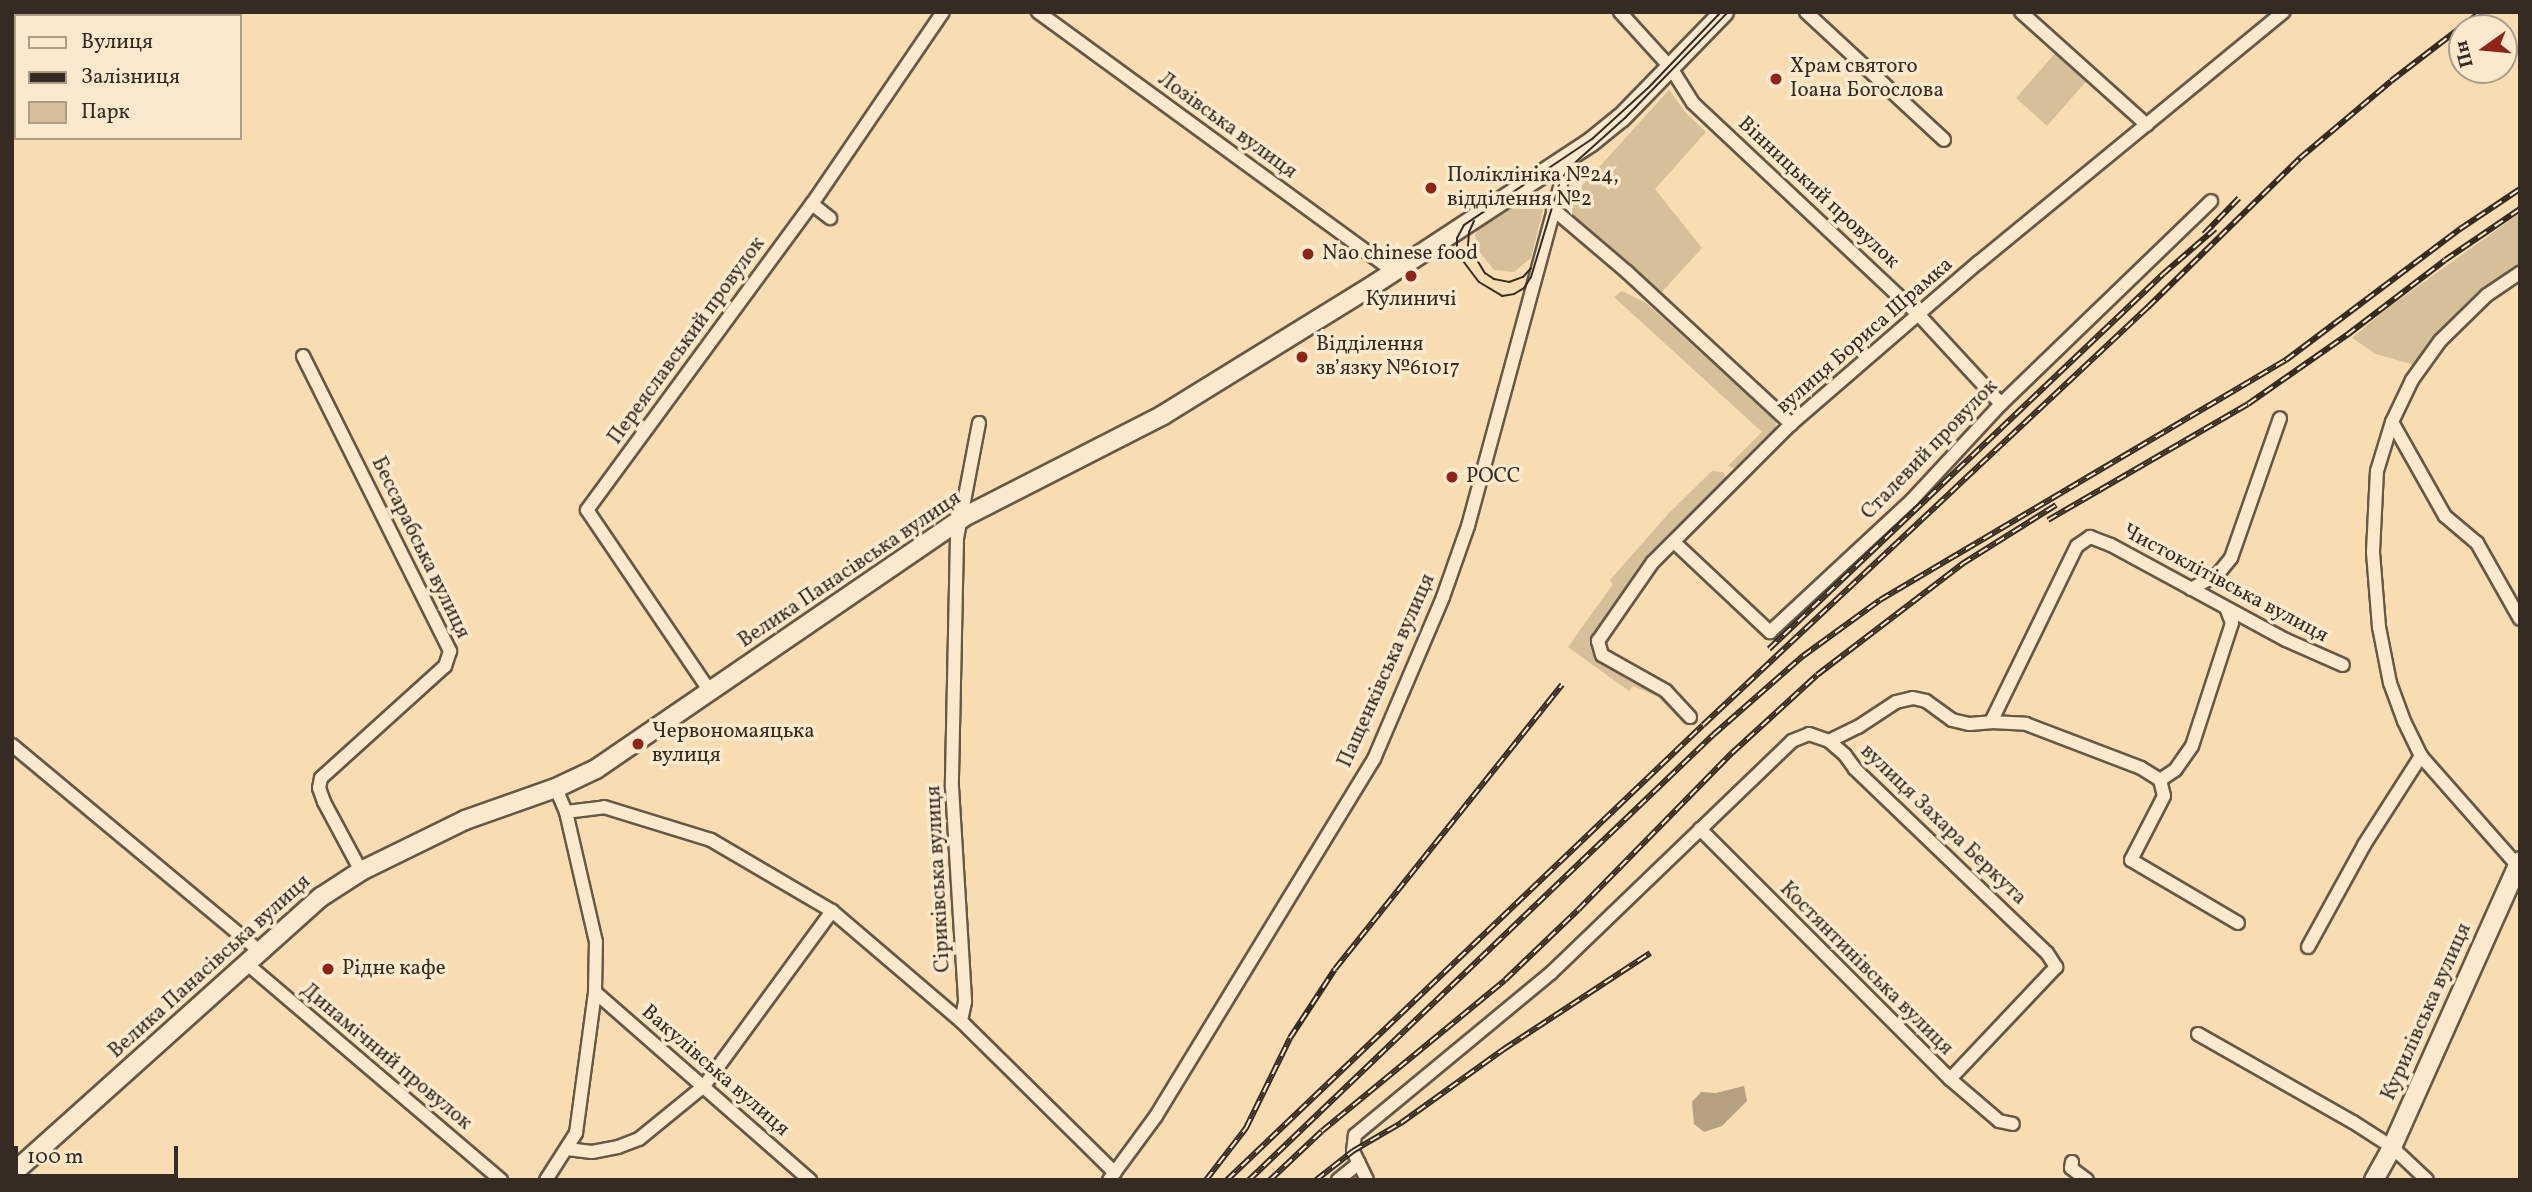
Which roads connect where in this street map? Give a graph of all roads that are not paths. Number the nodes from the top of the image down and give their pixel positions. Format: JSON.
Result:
{"nodes":[{"id":1,"x":943,"y":12,"type":"edge"},
{"id":2,"x":1038,"y":12,"type":"edge"},
{"id":3,"x":1620,"y":12,"type":"edge"},
{"id":4,"x":1724,"y":12,"type":"edge"},
{"id":5,"x":1806,"y":12,"type":"edge"},
{"id":6,"x":2021,"y":12,"type":"edge"},
{"id":7,"x":2283,"y":12,"type":"edge"},
{"id":8,"x":1671,"y":68,"type":"junction"},
{"id":9,"x":2147,"y":125,"type":"junction"},
{"id":10,"x":1944,"y":140,"type":"dead end"},
{"id":11,"x":1562,"y":164,"type":"junction"},
{"id":12,"x":2211,"y":201,"type":"dead end"},
{"id":13,"x":812,"y":204,"type":"junction"},
{"id":14,"x":1553,"y":209,"type":"junction"},
{"id":15,"x":830,"y":218,"type":"dead end"},
{"id":16,"x":1394,"y":272,"type":"junction"},
{"id":17,"x":2520,"y":273,"type":"edge"},
{"id":18,"x":1919,"y":315,"type":"junction"},
{"id":19,"x":303,"y":356,"type":"dead end"},
{"id":20,"x":2001,"y":404,"type":"junction"},
{"id":21,"x":2280,"y":418,"type":"dead end"},
{"id":22,"x":979,"y":422,"type":"dead end"},
{"id":23,"x":2392,"y":422,"type":"junction"},
{"id":24,"x":1791,"y":424,"type":"junction"},
{"id":25,"x":962,"y":518,"type":"junction"},
{"id":26,"x":1674,"y":542,"type":"junction"},
{"id":27,"x":2191,"y":589,"type":"junction"},
{"id":28,"x":2227,"y":610,"type":"junction"},
{"id":29,"x":2520,"y":619,"type":"edge"},
{"id":30,"x":2343,"y":665,"type":"dead end"},
{"id":31,"x":711,"y":693,"type":"junction"},
{"id":32,"x":1690,"y":717,"type":"dead end"},
{"id":33,"x":1991,"y":722,"type":"junction"},
{"id":34,"x":1829,"y":741,"type":"junction"},
{"id":35,"x":12,"y":745,"type":"edge"},
{"id":36,"x":2421,"y":756,"type":"junction"},
{"id":37,"x":2160,"y":780,"type":"junction"},
{"id":38,"x":556,"y":788,"type":"junction"},
{"id":39,"x":565,"y":812,"type":"junction"},
{"id":40,"x":1700,"y":829,"type":"junction"},
{"id":41,"x":2518,"y":863,"type":"edge"},
{"id":42,"x":361,"y":871,"type":"junction"},
{"id":43,"x":832,"y":911,"type":"junction"},
{"id":44,"x":2238,"y":923,"type":"dead end"},
{"id":45,"x":2308,"y":947,"type":"dead end"},
{"id":46,"x":252,"y":957,"type":"junction"},
{"id":47,"x":595,"y":992,"type":"junction"},
{"id":48,"x":961,"y":1021,"type":"junction"},
{"id":49,"x":2198,"y":1034,"type":"dead end"},
{"id":50,"x":1950,"y":1080,"type":"junction"},
{"id":51,"x":704,"y":1086,"type":"junction"},
{"id":52,"x":2013,"y":1124,"type":"dead end"},
{"id":53,"x":2392,"y":1147,"type":"junction"},
{"id":54,"x":567,"y":1149,"type":"junction"},
{"id":55,"x":2072,"y":1162,"type":"dead end"},
{"id":56,"x":1359,"y":1163,"type":"junction"},
{"id":57,"x":12,"y":1174,"type":"edge"},
{"id":58,"x":1112,"y":1176,"type":"edge"},
{"id":59,"x":501,"y":1180,"type":"edge"},
{"id":60,"x":547,"y":1180,"type":"edge"},
{"id":61,"x":810,"y":1180,"type":"edge"},
{"id":62,"x":1338,"y":1180,"type":"edge"},
{"id":63,"x":1367,"y":1180,"type":"edge"},
{"id":64,"x":2087,"y":1180,"type":"edge"},
{"id":65,"x":2374,"y":1180,"type":"edge"},
{"id":66,"x":2427,"y":1180,"type":"edge"}],
"edges":[{"from":1,"to":13,"type":"street","name":"Переяславський провулок"},
{"from":2,"to":16,"type":"street","name":"Лозівська вулиця"},
{"from":3,"to":8,"type":"street","name":"Вінницький провулок"},
{"from":4,"to":8,"type":"street","name":"Велика Панасівська вулиця"},
{"from":5,"to":10,"type":"street"},
{"from":6,"to":9,"type":"street"},
{"from":7,"to":9,"type":"street","name":"вулиця Бориса Шрамка"},
{"from":8,"to":11,"type":"street","name":"Велика Панасівська вулиця"},
{"from":8,"to":18,"type":"street","name":"Вінницький провулок"},
{"from":9,"to":18,"type":"street","name":"вулиця Бориса Шрамка"},
{"from":11,"to":14,"type":"street","name":"Пащенківська вулиця"},
{"from":11,"to":16,"type":"street","name":"Велика Панасівська вулиця"},
{"from":12,"to":20,"type":"street","name":"Сталевий провулок"},
{"from":13,"to":15,"type":"street"},
{"from":13,"to":31,"type":"street","name":"Переяславський провулок"},
{"from":14,"to":24,"type":"street"},
{"from":14,"to":58,"type":"street","name":"Пащенківська вулиця"},
{"from":16,"to":25,"type":"street","name":"Велика Панасівська вулиця"},
{"from":17,"to":23,"type":"street"},
{"from":18,"to":20,"type":"street","name":"Вінницький провулок"},
{"from":18,"to":24,"type":"street","name":"вулиця Бориса Шрамка"},
{"from":19,"to":42,"type":"street","name":"Бессарабська вулиця"},
{"from":20,"to":26,"type":"street","name":"Сталевий провулок"},
{"from":21,"to":27,"type":"street"},
{"from":22,"to":25,"type":"street","name":"Сіриківська вулиця"},
{"from":23,"to":29,"type":"street"},
{"from":23,"to":36,"type":"street"},
{"from":24,"to":26,"type":"street","name":"вулиця Бориса Шрамка"},
{"from":25,"to":31,"type":"street","name":"Велика Панасівська вулиця"},
{"from":25,"to":48,"type":"street","name":"Сіриківська вулиця"},
{"from":26,"to":32,"type":"street","name":"вулиця Бориса Шрамка"},
{"from":27,"to":28,"type":"street","name":"Чистоклітівська вулиця"},
{"from":27,"to":33,"type":"street","name":"Чистоклітівська вулиця"},
{"from":28,"to":30,"type":"street","name":"Чистоклітівська вулиця"},
{"from":28,"to":37,"type":"street"},
{"from":31,"to":38,"type":"street","name":"Велика Панасівська вулиця"},
{"from":33,"to":34,"type":"street"},
{"from":33,"to":37,"type":"street"},
{"from":34,"to":40,"type":"street","name":"вулиця Захара Беркута"},
{"from":34,"to":50,"type":"street","name":"вулиця Захара Беркута"},
{"from":35,"to":46,"type":"street","name":"Динамічний провулок"},
{"from":36,"to":41,"type":"street"},
{"from":36,"to":45,"type":"street"},
{"from":37,"to":44,"type":"street"},
{"from":38,"to":39,"type":"street"},
{"from":38,"to":42,"type":"street","name":"Велика Панасівська вулиця"},
{"from":39,"to":43,"type":"street"},
{"from":39,"to":47,"type":"street"},
{"from":40,"to":50,"type":"street","name":"Костянтинівська вулиця"},
{"from":40,"to":56,"type":"street"},
{"from":41,"to":53,"type":"street","name":"Курилівська вулиця"},
{"from":42,"to":46,"type":"street","name":"Велика Панасівська вулиця"},
{"from":43,"to":48,"type":"street"},
{"from":43,"to":51,"type":"street"},
{"from":46,"to":57,"type":"street","name":"Велика Панасівська вулиця"},
{"from":46,"to":59,"type":"street","name":"Динамічний провулок"},
{"from":47,"to":51,"type":"street","name":"Вакулівська вулиця"},
{"from":47,"to":54,"type":"street"},
{"from":48,"to":58,"type":"street"},
{"from":49,"to":53,"type":"street"},
{"from":50,"to":52,"type":"street","name":"Костянтинівська вулиця"},
{"from":51,"to":54,"type":"street"},
{"from":51,"to":61,"type":"street","name":"Вакулівська вулиця"},
{"from":53,"to":65,"type":"street","name":"Курилівська вулиця"},
{"from":53,"to":66,"type":"street"},
{"from":54,"to":60,"type":"street"},
{"from":55,"to":64,"type":"street"},
{"from":56,"to":62,"type":"street"},
{"from":56,"to":63,"type":"street"}]}
